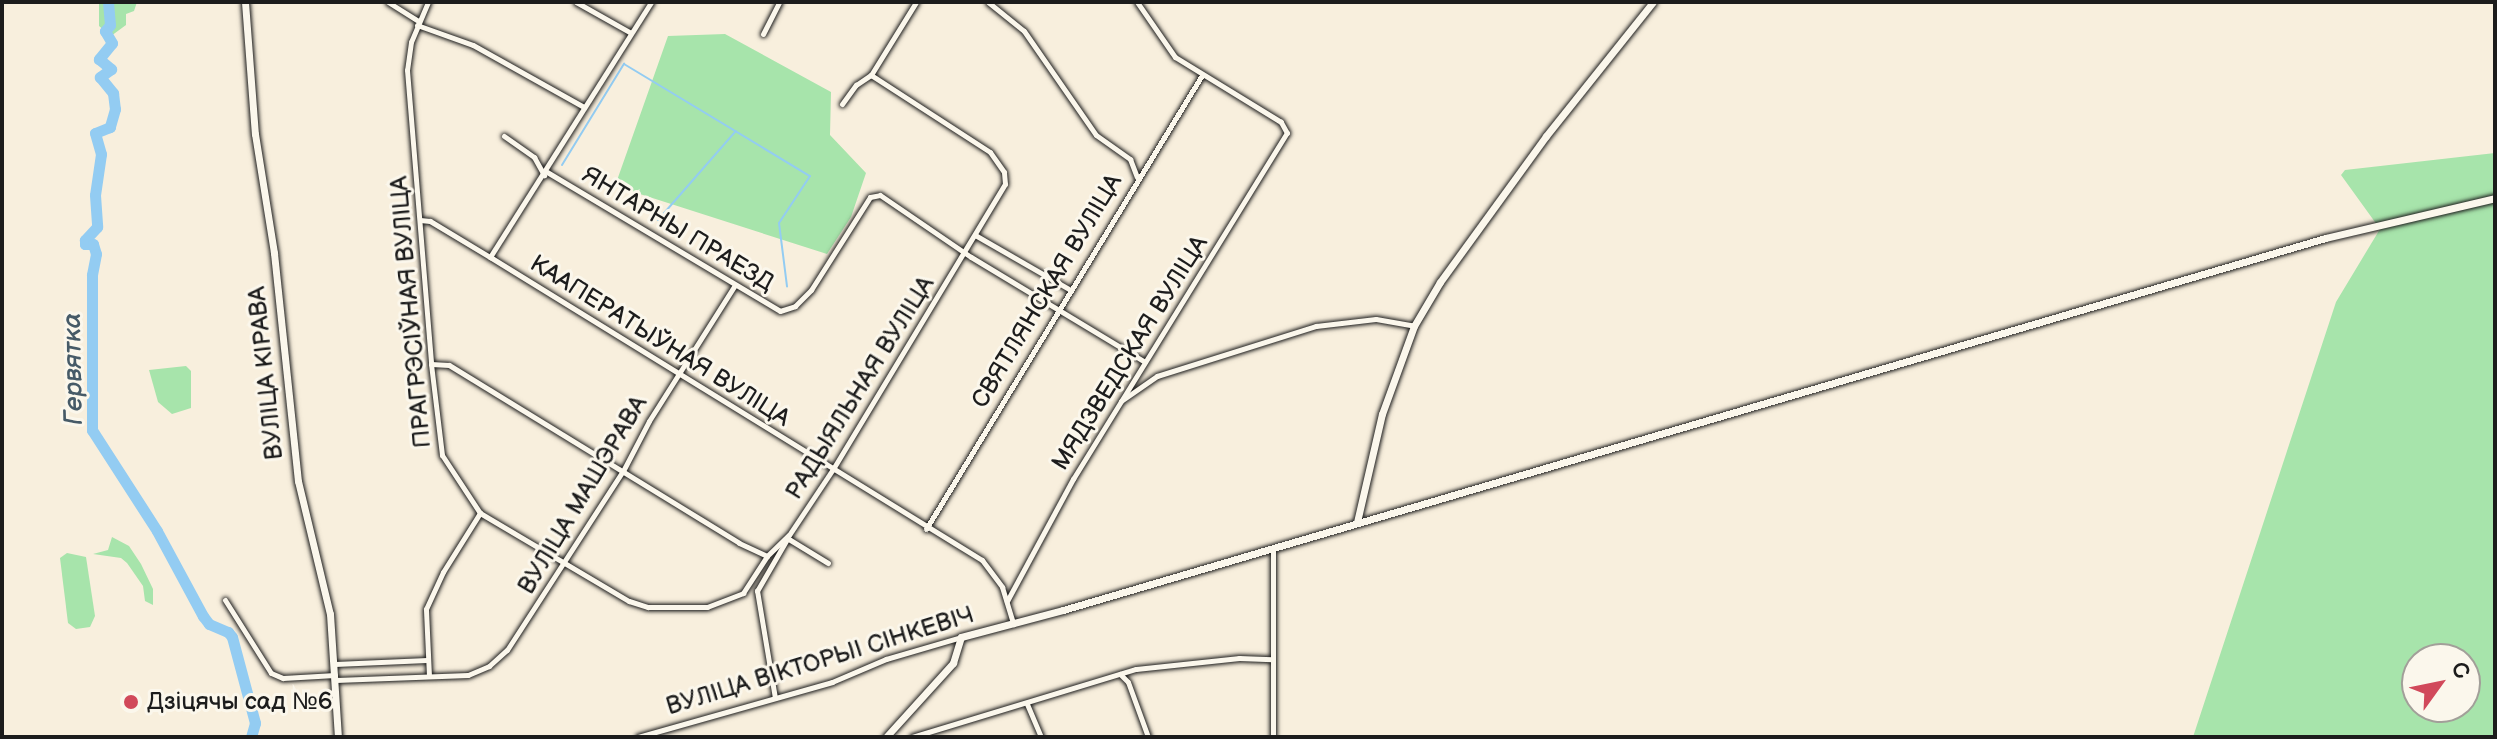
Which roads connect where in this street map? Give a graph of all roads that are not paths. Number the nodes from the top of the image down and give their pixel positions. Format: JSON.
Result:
{"nodes":[{"id":1,"x":245,"y":2,"type":"edge"},
{"id":2,"x":388,"y":2,"type":"edge"},
{"id":3,"x":428,"y":2,"type":"edge"},
{"id":4,"x":576,"y":2,"type":"edge"},
{"id":5,"x":651,"y":2,"type":"edge"},
{"id":6,"x":779,"y":2,"type":"edge"},
{"id":7,"x":916,"y":2,"type":"edge"},
{"id":8,"x":988,"y":2,"type":"edge"},
{"id":9,"x":1137,"y":2,"type":"edge"},
{"id":10,"x":1653,"y":2,"type":"edge"},
{"id":11,"x":418,"y":23,"type":"junction"},
{"id":12,"x":631,"y":33,"type":"junction"},
{"id":13,"x":763,"y":34,"type":"dead end"},
{"id":14,"x":871,"y":75,"type":"junction"},
{"id":15,"x":1202,"y":75,"type":"junction"},
{"id":16,"x":842,"y":104,"type":"dead end"},
{"id":17,"x":584,"y":107,"type":"junction"},
{"id":18,"x":504,"y":136,"type":"dead end"},
{"id":19,"x":1150,"y":156,"type":"junction"},
{"id":20,"x":1130,"y":159,"type":"junction"},
{"id":21,"x":546,"y":174,"type":"junction"},
{"id":22,"x":1137,"y":177,"type":"junction"},
{"id":23,"x":2495,"y":198,"type":"edge"},
{"id":24,"x":420,"y":220,"type":"junction"},
{"id":25,"x":975,"y":235,"type":"junction"},
{"id":26,"x":965,"y":253,"type":"junction"},
{"id":27,"x":490,"y":257,"type":"junction"},
{"id":28,"x":735,"y":285,"type":"junction"},
{"id":29,"x":1069,"y":289,"type":"junction"},
{"id":30,"x":1058,"y":307,"type":"junction"},
{"id":31,"x":1414,"y":326,"type":"junction"},
{"id":32,"x":1145,"y":362,"type":"junction"},
{"id":33,"x":431,"y":364,"type":"junction"},
{"id":34,"x":678,"y":373,"type":"junction"},
{"id":35,"x":1121,"y":401,"type":"junction"},
{"id":36,"x":833,"y":469,"type":"junction"},
{"id":37,"x":623,"y":471,"type":"junction"},
{"id":38,"x":480,"y":513,"type":"junction"},
{"id":39,"x":1357,"y":522,"type":"junction"},
{"id":40,"x":926,"y":529,"type":"junction"},
{"id":41,"x":787,"y":538,"type":"junction"},
{"id":42,"x":1273,"y":548,"type":"junction"},
{"id":43,"x":766,"y":557,"type":"junction"},
{"id":44,"x":564,"y":563,"type":"junction"},
{"id":45,"x":828,"y":563,"type":"dead end"},
{"id":46,"x":768,"y":571,"type":"junction"},
{"id":47,"x":757,"y":591,"type":"junction"},
{"id":48,"x":737,"y":597,"type":"junction"},
{"id":49,"x":225,"y":600,"type":"dead end"},
{"id":50,"x":1007,"y":601,"type":"junction"},
{"id":51,"x":1013,"y":624,"type":"junction"},
{"id":52,"x":961,"y":637,"type":"junction"},
{"id":53,"x":1272,"y":659,"type":"junction"},
{"id":54,"x":427,"y":660,"type":"junction"},
{"id":55,"x":335,"y":664,"type":"junction"},
{"id":56,"x":1119,"y":674,"type":"junction"},
{"id":57,"x":429,"y":676,"type":"junction"},
{"id":58,"x":336,"y":678,"type":"junction"},
{"id":59,"x":775,"y":698,"type":"junction"},
{"id":60,"x":1027,"y":704,"type":"junction"},
{"id":61,"x":642,"y":736,"type":"edge"},
{"id":62,"x":338,"y":737,"type":"edge"},
{"id":63,"x":886,"y":737,"type":"edge"},
{"id":64,"x":912,"y":737,"type":"edge"},
{"id":65,"x":1041,"y":737,"type":"edge"},
{"id":66,"x":1148,"y":737,"type":"edge"},
{"id":67,"x":1273,"y":737,"type":"edge"}],
"edges":[{"from":1,"to":55,"type":"street","name":"ВУЛІЦА КІРАВА"},
{"from":2,"to":11,"type":"street"},
{"from":3,"to":11,"type":"street","name":"ПРАГРЭСІЎНАЯ ВУЛІЦА"},
{"from":4,"to":12,"type":"street"},
{"from":5,"to":12,"type":"street"},
{"from":6,"to":13,"type":"street"},
{"from":7,"to":14,"type":"street"},
{"from":8,"to":20,"type":"street"},
{"from":9,"to":15,"type":"street"},
{"from":10,"to":31,"type":"street"},
{"from":11,"to":17,"type":"street"},
{"from":11,"to":24,"type":"street","name":"ПРАГРЭСІЎНАЯ ВУЛІЦА"},
{"from":12,"to":17,"type":"street"},
{"from":14,"to":16,"type":"street"},
{"from":14,"to":25,"type":"street","name":"РАДЫЯЛЬНАЯ ВУЛІЦА"},
{"from":15,"to":19,"type":"street","name":"СВЯТЛЯНСКАЯ ВУЛІЦА"},
{"from":15,"to":32,"type":"street","name":"МЯДЗВЕДСКАЯ ВУЛІЦА"},
{"from":17,"to":21,"type":"street"},
{"from":18,"to":21,"type":"street","name":"ЯНТАРНЫ ПРАЕЗД"},
{"from":19,"to":20,"type":"street"},
{"from":19,"to":22,"type":"street","name":"СВЯТЛЯНСКАЯ ВУЛІЦА"},
{"from":20,"to":22,"type":"street"},
{"from":21,"to":27,"type":"street"},
{"from":21,"to":28,"type":"street","name":"ЯНТАРНЫ ПРАЕЗД"},
{"from":22,"to":29,"type":"street","name":"СВЯТЛЯНСКАЯ ВУЛІЦА"},
{"from":23,"to":39,"type":"street","name":"ВУЛІЦА ВІКТОРЫІ СІНКЕВІЧ"},
{"from":24,"to":27,"type":"street","name":"КААПЕРАТЫЎНАЯ ВУЛІЦА"},
{"from":24,"to":33,"type":"street","name":"ПРАГРЭСІЎНАЯ ВУЛІЦА"},
{"from":25,"to":26,"type":"street","name":"РАДЫЯЛЬНАЯ ВУЛІЦА"},
{"from":25,"to":29,"type":"street"},
{"from":26,"to":28,"type":"street","name":"ЯНТАРНЫ ПРАЕЗД"},
{"from":26,"to":30,"type":"street"},
{"from":26,"to":36,"type":"street","name":"РАДЫЯЛЬНАЯ ВУЛІЦА"},
{"from":27,"to":34,"type":"street","name":"КААПЕРАТЫЎНАЯ ВУЛІЦА"},
{"from":28,"to":34,"type":"street","name":"ВУЛІЦА МАШЭРАВА"},
{"from":29,"to":30,"type":"street","name":"СВЯТЛЯНСКАЯ ВУЛІЦА"},
{"from":30,"to":32,"type":"street"},
{"from":30,"to":40,"type":"street","name":"СВЯТЛЯНСКАЯ ВУЛІЦА"},
{"from":31,"to":35,"type":"street"},
{"from":31,"to":39,"type":"street"},
{"from":32,"to":35,"type":"street","name":"МЯДЗВЕДСКАЯ ВУЛІЦА"},
{"from":33,"to":37,"type":"street"},
{"from":33,"to":38,"type":"street","name":"ПРАГРЭСІЎНАЯ ВУЛІЦА"},
{"from":34,"to":36,"type":"street","name":"КААПЕРАТЫЎНАЯ ВУЛІЦА"},
{"from":34,"to":37,"type":"street","name":"ВУЛІЦА МАШЭРАВА"},
{"from":35,"to":50,"type":"street","name":"МЯДЗВЕДСКАЯ ВУЛІЦА"},
{"from":36,"to":40,"type":"street","name":"КААПЕРАТЫЎНАЯ ВУЛІЦА"},
{"from":36,"to":41,"type":"street","name":"РАДЫЯЛЬНАЯ ВУЛІЦА"},
{"from":37,"to":43,"type":"street"},
{"from":37,"to":44,"type":"street","name":"ВУЛІЦА МАШЭРАВА"},
{"from":38,"to":44,"type":"street","name":"ПРАГРЭСІЎНАЯ ВУЛІЦА"},
{"from":38,"to":54,"type":"street"},
{"from":39,"to":42,"type":"street","name":"ВУЛІЦА ВІКТОРЫІ СІНКЕВІЧ"},
{"from":40,"to":50,"type":"street","name":"КААПЕРАТЫЎНАЯ ВУЛІЦА"},
{"from":41,"to":43,"type":"street","name":"РАДЫЯЛЬНАЯ ВУЛІЦА"},
{"from":41,"to":45,"type":"street"},
{"from":41,"to":46,"type":"street"},
{"from":42,"to":51,"type":"street","name":"ВУЛІЦА ВІКТОРЫІ СІНКЕВІЧ"},
{"from":42,"to":53,"type":"street"},
{"from":43,"to":46,"type":"street"},
{"from":43,"to":48,"type":"street","name":"РАДЫЯЛЬНАЯ ВУЛІЦА"},
{"from":44,"to":48,"type":"street"},
{"from":44,"to":57,"type":"street","name":"ВУЛІЦА МАШЭРАВА"},
{"from":46,"to":47,"type":"street"},
{"from":47,"to":48,"type":"street"},
{"from":47,"to":59,"type":"street"},
{"from":49,"to":58,"type":"street","name":"ВУЛІЦА МАШЭРАВА"},
{"from":50,"to":51,"type":"street","name":"КААПЕРАТЫЎНАЯ ВУЛІЦА"},
{"from":51,"to":52,"type":"street","name":"ВУЛІЦА ВІКТОРЫІ СІНКЕВІЧ"},
{"from":52,"to":59,"type":"street","name":"ВУЛІЦА ВІКТОРЫІ СІНКЕВІЧ"},
{"from":52,"to":63,"type":"street"},
{"from":53,"to":56,"type":"street"},
{"from":53,"to":67,"type":"street"},
{"from":54,"to":55,"type":"street"},
{"from":54,"to":57,"type":"street"},
{"from":55,"to":58,"type":"street","name":"ВУЛІЦА КІРАВА"},
{"from":56,"to":60,"type":"street"},
{"from":56,"to":66,"type":"street"},
{"from":57,"to":58,"type":"street","name":"ВУЛІЦА МАШЭРАВА"},
{"from":58,"to":62,"type":"street","name":"ВУЛІЦА КІРАВА"},
{"from":59,"to":61,"type":"street","name":"ВУЛІЦА ВІКТОРЫІ СІНКЕВІЧ"},
{"from":60,"to":64,"type":"street"},
{"from":60,"to":65,"type":"street"}]}
